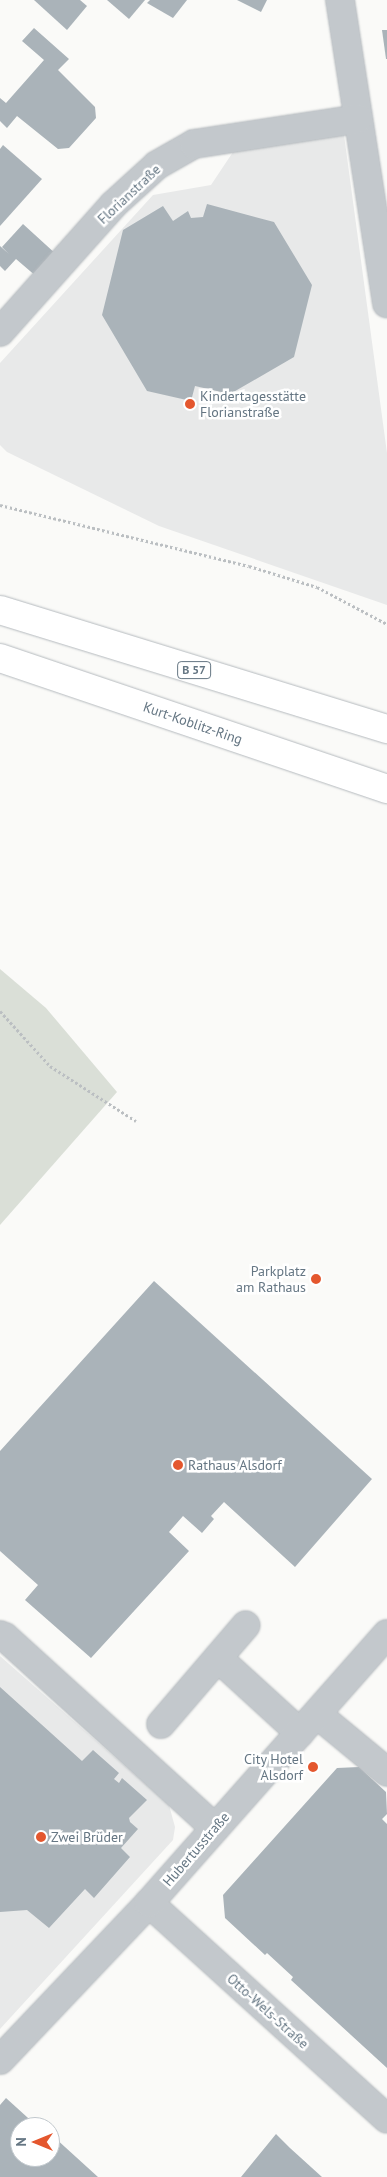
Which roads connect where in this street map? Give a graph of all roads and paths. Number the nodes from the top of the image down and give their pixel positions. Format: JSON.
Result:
{"nodes":[{"id":1,"x":340,"y":0,"type":"edge"},
{"id":2,"x":358,"y":119,"type":"junction"},
{"id":3,"x":387,"y":303,"type":"edge"},
{"id":4,"x":0,"y":332,"type":"edge"},
{"id":5,"x":0,"y":505,"type":"edge"},
{"id":6,"x":0,"y":610,"type":"edge"},
{"id":7,"x":387,"y":624,"type":"edge"},
{"id":8,"x":0,"y":658,"type":"edge"},
{"id":9,"x":387,"y":729,"type":"edge"},
{"id":10,"x":387,"y":789,"type":"edge"},
{"id":11,"x":0,"y":1011,"type":"edge"},
{"id":12,"x":136,"y":1121,"type":"dead end"},
{"id":13,"x":246,"y":1625,"type":"dead end"},
{"id":14,"x":387,"y":1634,"type":"edge"},
{"id":15,"x":0,"y":1635,"type":"edge"},
{"id":16,"x":218,"y":1658,"type":"junction"},
{"id":17,"x":309,"y":1723,"type":"junction"},
{"id":18,"x":161,"y":1724,"type":"dead end"},
{"id":19,"x":387,"y":1772,"type":"edge"},
{"id":20,"x":215,"y":1828,"type":"junction"},
{"id":21,"x":149,"y":1903,"type":"junction"},
{"id":22,"x":0,"y":2060,"type":"edge"},
{"id":23,"x":387,"y":2118,"type":"edge"}],
"edges":[{"from":1,"to":2,"type":"street"},
{"from":2,"to":3,"type":"street"},
{"from":2,"to":4,"type":"street","name":"Florianstraße"},
{"from":5,"to":7,"type":"path"},
{"from":6,"to":9,"type":"main road","number":"B 57"},
{"from":8,"to":10,"type":"main road","name":"Kurt-Koblitz-Ring"},
{"from":11,"to":12,"type":"path"},
{"from":13,"to":16,"type":"street"},
{"from":14,"to":17,"type":"street","name":"Hubertusstraße"},
{"from":15,"to":20,"type":"street"},
{"from":16,"to":17,"type":"street"},
{"from":16,"to":18,"type":"street"},
{"from":17,"to":19,"type":"street"},
{"from":17,"to":20,"type":"street","name":"Hubertusstraße"},
{"from":20,"to":21,"type":"street","name":"Hubertusstraße"},
{"from":21,"to":22,"type":"street","name":"Hubertusstraße"},
{"from":21,"to":23,"type":"street","name":"Otto-Wels-Straße"}]}
